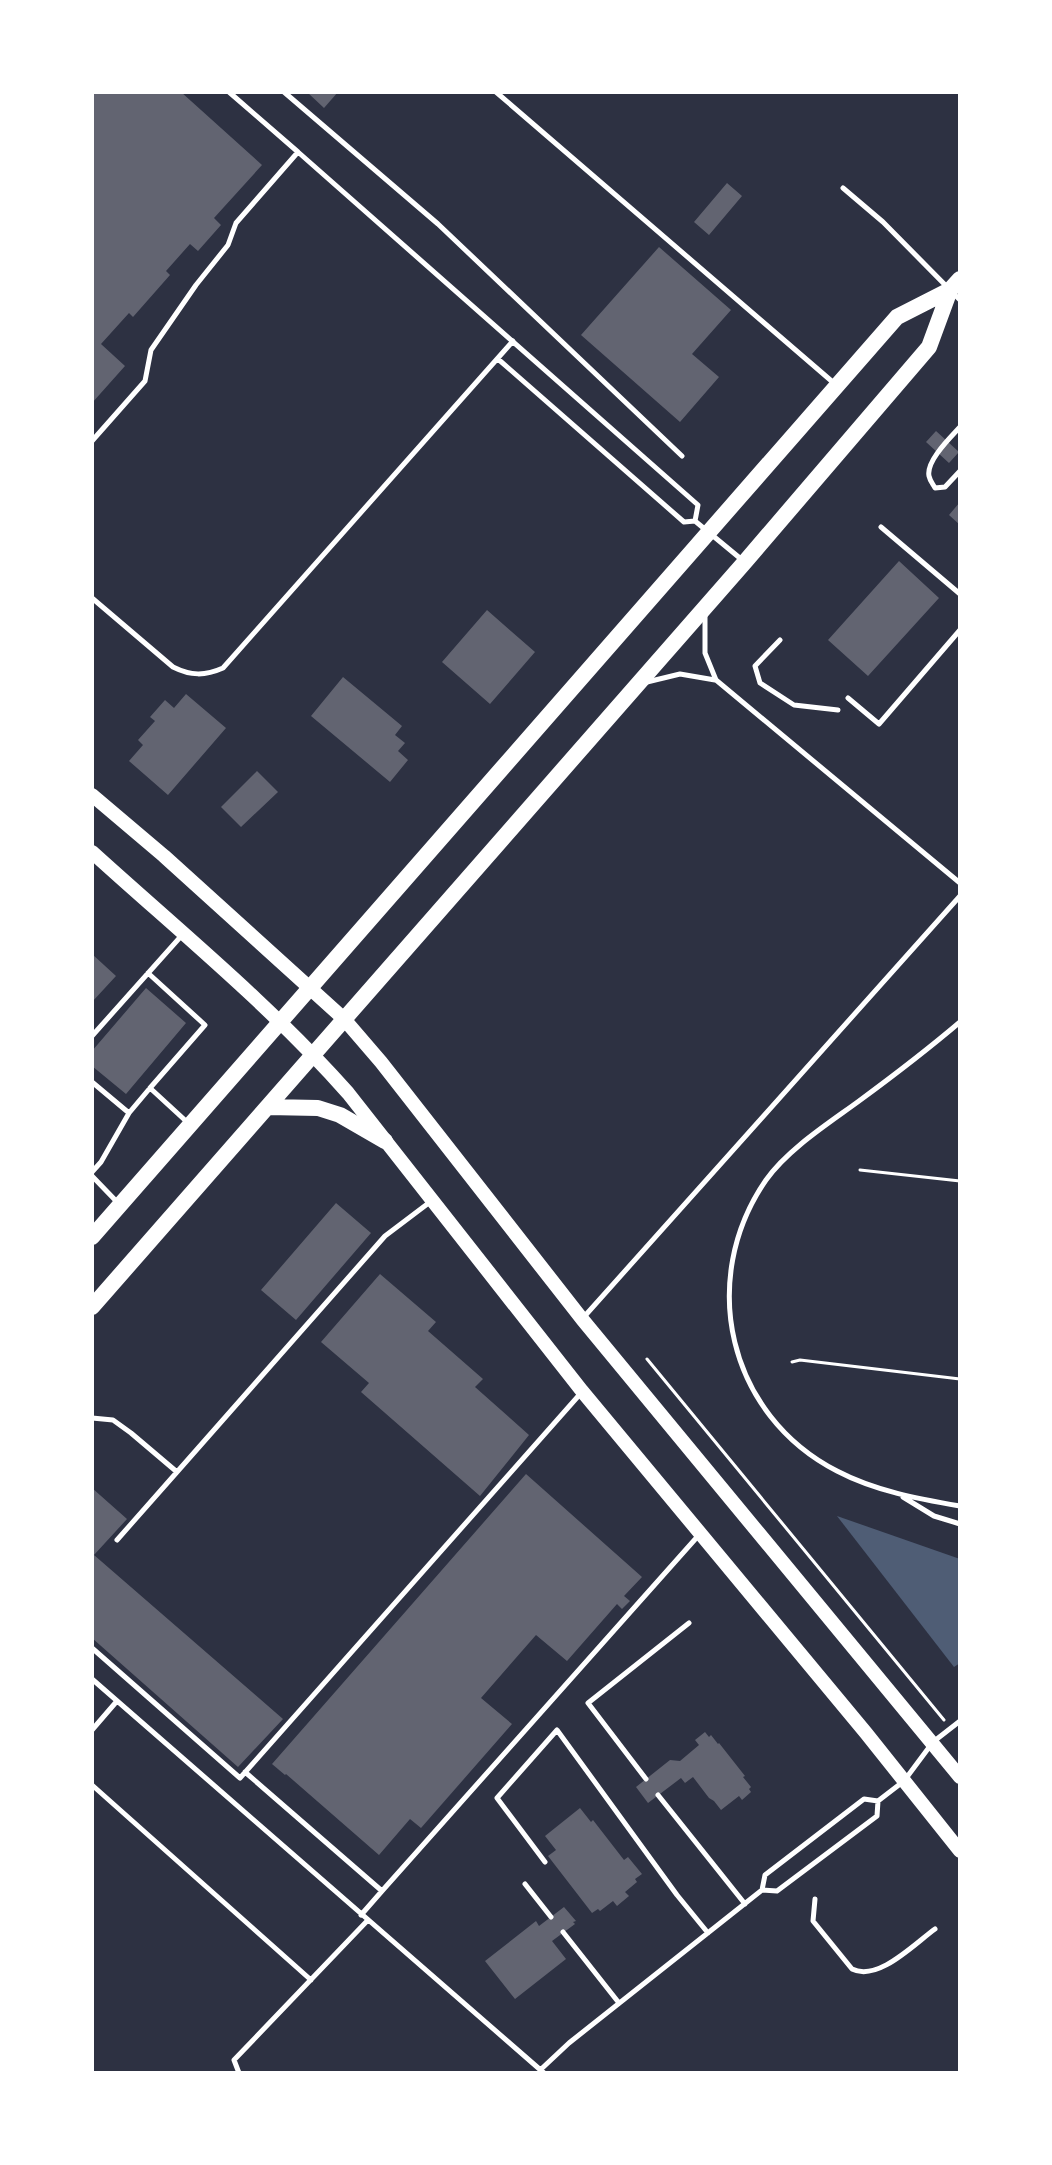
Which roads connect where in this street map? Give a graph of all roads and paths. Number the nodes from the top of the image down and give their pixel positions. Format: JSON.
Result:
{"nodes":[{"id":1,"x":229,"y":92,"type":"edge"},
{"id":2,"x":284,"y":92,"type":"edge"},
{"id":3,"x":496,"y":92,"type":"edge"},
{"id":4,"x":298,"y":152,"type":"junction"},
{"id":5,"x":843,"y":188,"type":"dead end"},
{"id":6,"x":957,"y":289,"type":"edge"},
{"id":7,"x":513,"y":341,"type":"junction"},
{"id":8,"x":498,"y":359,"type":"junction"},
{"id":9,"x":837,"y":385,"type":"junction"},
{"id":10,"x":960,"y":427,"type":"edge"},
{"id":11,"x":92,"y":441,"type":"edge"},
{"id":12,"x":682,"y":456,"type":"dead end"},
{"id":13,"x":960,"y":471,"type":"edge"},
{"id":14,"x":702,"y":526,"type":"junction"},
{"id":15,"x":881,"y":527,"type":"dead end"},
{"id":16,"x":744,"y":563,"type":"junction"},
{"id":17,"x":960,"y":594,"type":"edge"},
{"id":18,"x":92,"y":598,"type":"edge"},
{"id":19,"x":705,"y":608,"type":"junction"},
{"id":20,"x":960,"y":630,"type":"edge"},
{"id":21,"x":780,"y":640,"type":"dead end"},
{"id":22,"x":716,"y":680,"type":"junction"},
{"id":23,"x":637,"y":685,"type":"junction"},
{"id":24,"x":848,"y":698,"type":"dead end"},
{"id":25,"x":838,"y":710,"type":"dead end"},
{"id":26,"x":92,"y":795,"type":"edge"},
{"id":27,"x":92,"y":852,"type":"edge"},
{"id":28,"x":960,"y":883,"type":"edge"},
{"id":29,"x":960,"y":896,"type":"edge"},
{"id":30,"x":184,"y":934,"type":"junction"},
{"id":31,"x":148,"y":973,"type":"junction"},
{"id":32,"x":310,"y":987,"type":"junction"},
{"id":33,"x":344,"y":1019,"type":"junction"},
{"id":34,"x":280,"y":1020,"type":"junction"},
{"id":35,"x":960,"y":1022,"type":"edge"},
{"id":36,"x":92,"y":1036,"type":"edge"},
{"id":37,"x":314,"y":1054,"type":"junction"},
{"id":38,"x":92,"y":1082,"type":"edge"},
{"id":39,"x":150,"y":1088,"type":"junction"},
{"id":40,"x":268,"y":1107,"type":"junction"},
{"id":41,"x":129,"y":1113,"type":"junction"},
{"id":42,"x":190,"y":1124,"type":"junction"},
{"id":43,"x":385,"y":1141,"type":"junction"},
{"id":44,"x":860,"y":1170,"type":"dead end"},
{"id":45,"x":92,"y":1174,"type":"edge"},
{"id":46,"x":960,"y":1181,"type":"edge"},
{"id":47,"x":431,"y":1201,"type":"junction"},
{"id":48,"x":120,"y":1204,"type":"junction"},
{"id":49,"x":92,"y":1237,"type":"edge"},
{"id":50,"x":92,"y":1307,"type":"edge"},
{"id":51,"x":582,"y":1319,"type":"junction"},
{"id":52,"x":647,"y":1359,"type":"dead end"},
{"id":53,"x":792,"y":1362,"type":"dead end"},
{"id":54,"x":960,"y":1379,"type":"edge"},
{"id":55,"x":582,"y":1391,"type":"junction"},
{"id":56,"x":92,"y":1418,"type":"edge"},
{"id":57,"x":177,"y":1472,"type":"junction"},
{"id":58,"x":899,"y":1495,"type":"junction"},
{"id":59,"x":960,"y":1506,"type":"edge"},
{"id":60,"x":960,"y":1524,"type":"edge"},
{"id":61,"x":699,"y":1534,"type":"junction"},
{"id":62,"x":117,"y":1540,"type":"dead end"},
{"id":63,"x":689,"y":1623,"type":"dead end"},
{"id":64,"x":92,"y":1648,"type":"edge"},
{"id":65,"x":92,"y":1679,"type":"edge"},
{"id":66,"x":117,"y":1701,"type":"junction"},
{"id":67,"x":960,"y":1721,"type":"edge"},
{"id":68,"x":950,"y":1728,"type":"junction"},
{"id":69,"x":92,"y":1730,"type":"edge"},
{"id":70,"x":933,"y":1742,"type":"junction"},
{"id":71,"x":245,"y":1772,"type":"junction"},
{"id":72,"x":960,"y":1777,"type":"edge"},
{"id":73,"x":646,"y":1779,"type":"dead end"},
{"id":74,"x":904,"y":1781,"type":"junction"},
{"id":75,"x":92,"y":1785,"type":"edge"},
{"id":76,"x":658,"y":1795,"type":"dead end"},
{"id":77,"x":878,"y":1801,"type":"junction"},
{"id":78,"x":960,"y":1851,"type":"edge"},
{"id":79,"x":545,"y":1862,"type":"dead end"},
{"id":80,"x":525,"y":1884,"type":"dead end"},
{"id":81,"x":762,"y":1890,"type":"junction"},
{"id":82,"x":382,"y":1891,"type":"junction"},
{"id":83,"x":815,"y":1899,"type":"dead end"},
{"id":84,"x":745,"y":1904,"type":"junction"},
{"id":85,"x":361,"y":1915,"type":"junction"},
{"id":86,"x":551,"y":1917,"type":"dead end"},
{"id":87,"x":368,"y":1920,"type":"junction"},
{"id":88,"x":935,"y":1929,"type":"dead end"},
{"id":89,"x":563,"y":1932,"type":"dead end"},
{"id":90,"x":708,"y":1933,"type":"junction"},
{"id":91,"x":311,"y":1980,"type":"junction"},
{"id":92,"x":619,"y":2003,"type":"junction"},
{"id":93,"x":540,"y":2072,"type":"edge"},
{"id":94,"x":239,"y":2073,"type":"edge"}],
"edges":[{"from":1,"to":4,"type":"lane"},
{"from":2,"to":12,"type":"lane"},
{"from":3,"to":9,"type":"lane"},
{"from":4,"to":7,"type":"lane"},
{"from":4,"to":11,"type":"lane"},
{"from":5,"to":6,"type":"lane"},
{"from":6,"to":9,"type":"main road"},
{"from":6,"to":16,"type":"main road"},
{"from":7,"to":8,"type":"lane"},
{"from":7,"to":14,"type":"lane"},
{"from":8,"to":14,"type":"lane"},
{"from":8,"to":18,"type":"lane"},
{"from":9,"to":14,"type":"main road"},
{"from":10,"to":13,"type":"lane"},
{"from":14,"to":16,"type":"lane"},
{"from":14,"to":32,"type":"main road"},
{"from":15,"to":17,"type":"lane"},
{"from":16,"to":19,"type":"main road"},
{"from":19,"to":22,"type":"lane"},
{"from":19,"to":23,"type":"main road"},
{"from":20,"to":24,"type":"lane"},
{"from":21,"to":25,"type":"lane"},
{"from":22,"to":23,"type":"lane"},
{"from":22,"to":28,"type":"lane"},
{"from":23,"to":33,"type":"main road"},
{"from":26,"to":32,"type":"main road"},
{"from":27,"to":30,"type":"main road"},
{"from":29,"to":51,"type":"lane"},
{"from":30,"to":31,"type":"lane"},
{"from":30,"to":34,"type":"main road"},
{"from":31,"to":36,"type":"lane"},
{"from":31,"to":39,"type":"lane"},
{"from":32,"to":33,"type":"main road"},
{"from":32,"to":34,"type":"main road"},
{"from":33,"to":37,"type":"main road"},
{"from":33,"to":51,"type":"main road"},
{"from":34,"to":37,"type":"main road"},
{"from":34,"to":42,"type":"main road"},
{"from":35,"to":58,"type":"lane"},
{"from":37,"to":40,"type":"main road"},
{"from":37,"to":43,"type":"main road"},
{"from":38,"to":41,"type":"lane"},
{"from":39,"to":41,"type":"lane"},
{"from":39,"to":42,"type":"lane"},
{"from":40,"to":43,"type":"main road"},
{"from":40,"to":50,"type":"main road"},
{"from":41,"to":45,"type":"lane"},
{"from":42,"to":48,"type":"main road"},
{"from":43,"to":47,"type":"main road"},
{"from":44,"to":46,"type":"path"},
{"from":45,"to":48,"type":"lane"},
{"from":47,"to":55,"type":"main road"},
{"from":47,"to":57,"type":"lane"},
{"from":48,"to":49,"type":"main road"},
{"from":51,"to":70,"type":"main road"},
{"from":52,"to":68,"type":"path"},
{"from":53,"to":54,"type":"path"},
{"from":55,"to":61,"type":"main road"},
{"from":55,"to":71,"type":"lane"},
{"from":56,"to":57,"type":"lane"},
{"from":57,"to":62,"type":"lane"},
{"from":58,"to":59,"type":"lane"},
{"from":58,"to":60,"type":"lane"},
{"from":61,"to":74,"type":"main road"},
{"from":61,"to":82,"type":"lane"},
{"from":63,"to":73,"type":"lane"},
{"from":64,"to":71,"type":"lane"},
{"from":65,"to":66,"type":"lane"},
{"from":66,"to":69,"type":"lane"},
{"from":66,"to":85,"type":"lane"},
{"from":67,"to":68,"type":"lane"},
{"from":68,"to":70,"type":"lane"},
{"from":70,"to":72,"type":"main road"},
{"from":70,"to":74,"type":"lane"},
{"from":71,"to":82,"type":"lane"},
{"from":74,"to":77,"type":"lane"},
{"from":74,"to":78,"type":"main road"},
{"from":75,"to":91,"type":"lane"},
{"from":76,"to":84,"type":"lane"},
{"from":77,"to":81,"type":"lane"},
{"from":77,"to":81,"type":"lane"},
{"from":79,"to":90,"type":"lane"},
{"from":80,"to":86,"type":"lane"},
{"from":81,"to":84,"type":"lane"},
{"from":82,"to":85,"type":"lane"},
{"from":83,"to":88,"type":"lane"},
{"from":84,"to":90,"type":"lane"},
{"from":85,"to":87,"type":"lane"},
{"from":87,"to":91,"type":"lane"},
{"from":87,"to":93,"type":"lane"},
{"from":89,"to":92,"type":"lane"},
{"from":90,"to":92,"type":"lane"},
{"from":91,"to":94,"type":"lane"},
{"from":92,"to":93,"type":"lane"}]}
